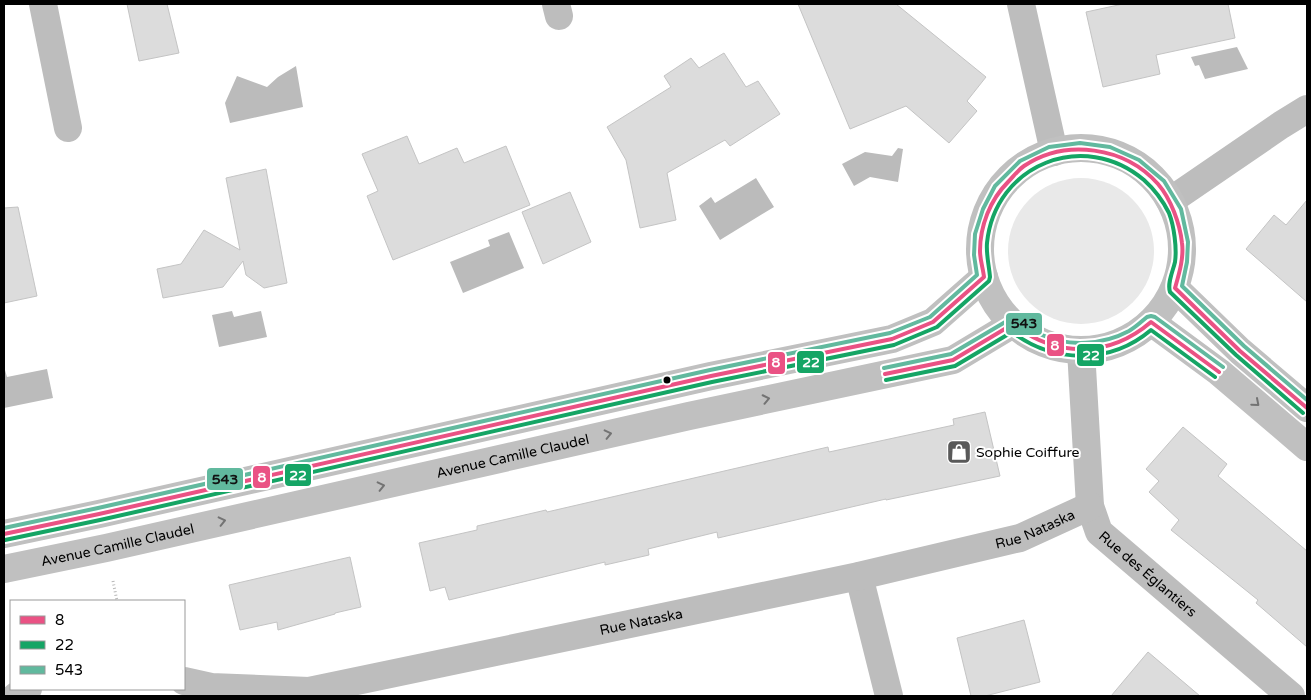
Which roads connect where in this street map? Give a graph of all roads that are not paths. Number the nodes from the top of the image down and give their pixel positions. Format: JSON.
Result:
{"nodes":[{"id":1,"x":43,"y":4,"type":"edge"},
{"id":2,"x":1022,"y":4,"type":"edge"},
{"id":3,"x":1307,"y":108,"type":"edge"},
{"id":4,"x":68,"y":128,"type":"dead end"},
{"id":5,"x":1054,"y":152,"type":"junction"},
{"id":6,"x":1170,"y":201,"type":"junction"},
{"id":7,"x":984,"y":278,"type":"junction"},
{"id":8,"x":1175,"y":288,"type":"junction"},
{"id":9,"x":1151,"y":322,"type":"junction"},
{"id":10,"x":1013,"y":324,"type":"junction"},
{"id":11,"x":1081,"y":350,"type":"junction"},
{"id":12,"x":1307,"y":408,"type":"edge"},
{"id":13,"x":1307,"y":447,"type":"edge"},
{"id":14,"x":1090,"y":506,"type":"junction"},
{"id":15,"x":4,"y":534,"type":"edge"},
{"id":16,"x":4,"y":569,"type":"edge"},
{"id":17,"x":859,"y":576,"type":"junction"},
{"id":18,"x":185,"y":681,"type":"edge"},
{"id":19,"x":889,"y":696,"type":"edge"},
{"id":20,"x":1291,"y":696,"type":"edge"}],
"edges":[{"from":1,"to":4,"type":"street"},
{"from":2,"to":5,"type":"street"},
{"from":3,"to":6,"type":"street"},
{"from":5,"to":6,"type":"main road"},
{"from":5,"to":7,"type":"main road"},
{"from":6,"to":8,"type":"main road"},
{"from":7,"to":10,"type":"main road"},
{"from":7,"to":15,"type":"main road"},
{"from":8,"to":9,"type":"main road"},
{"from":8,"to":12,"type":"main road"},
{"from":9,"to":11,"type":"main road"},
{"from":9,"to":13,"type":"main road","one_way":true},
{"from":10,"to":11,"type":"main road"},
{"from":16,"to":10,"type":"main road","name":"Avenue Camille Claudel","one_way":true},
{"from":11,"to":14,"type":"street","name":"Rue des Églantiers"},
{"from":14,"to":17,"type":"street","name":"Rue Nataska"},
{"from":14,"to":20,"type":"street","name":"Rue des Églantiers"},
{"from":17,"to":18,"type":"street","name":"Rue Nataska"},
{"from":17,"to":19,"type":"street"}]}
